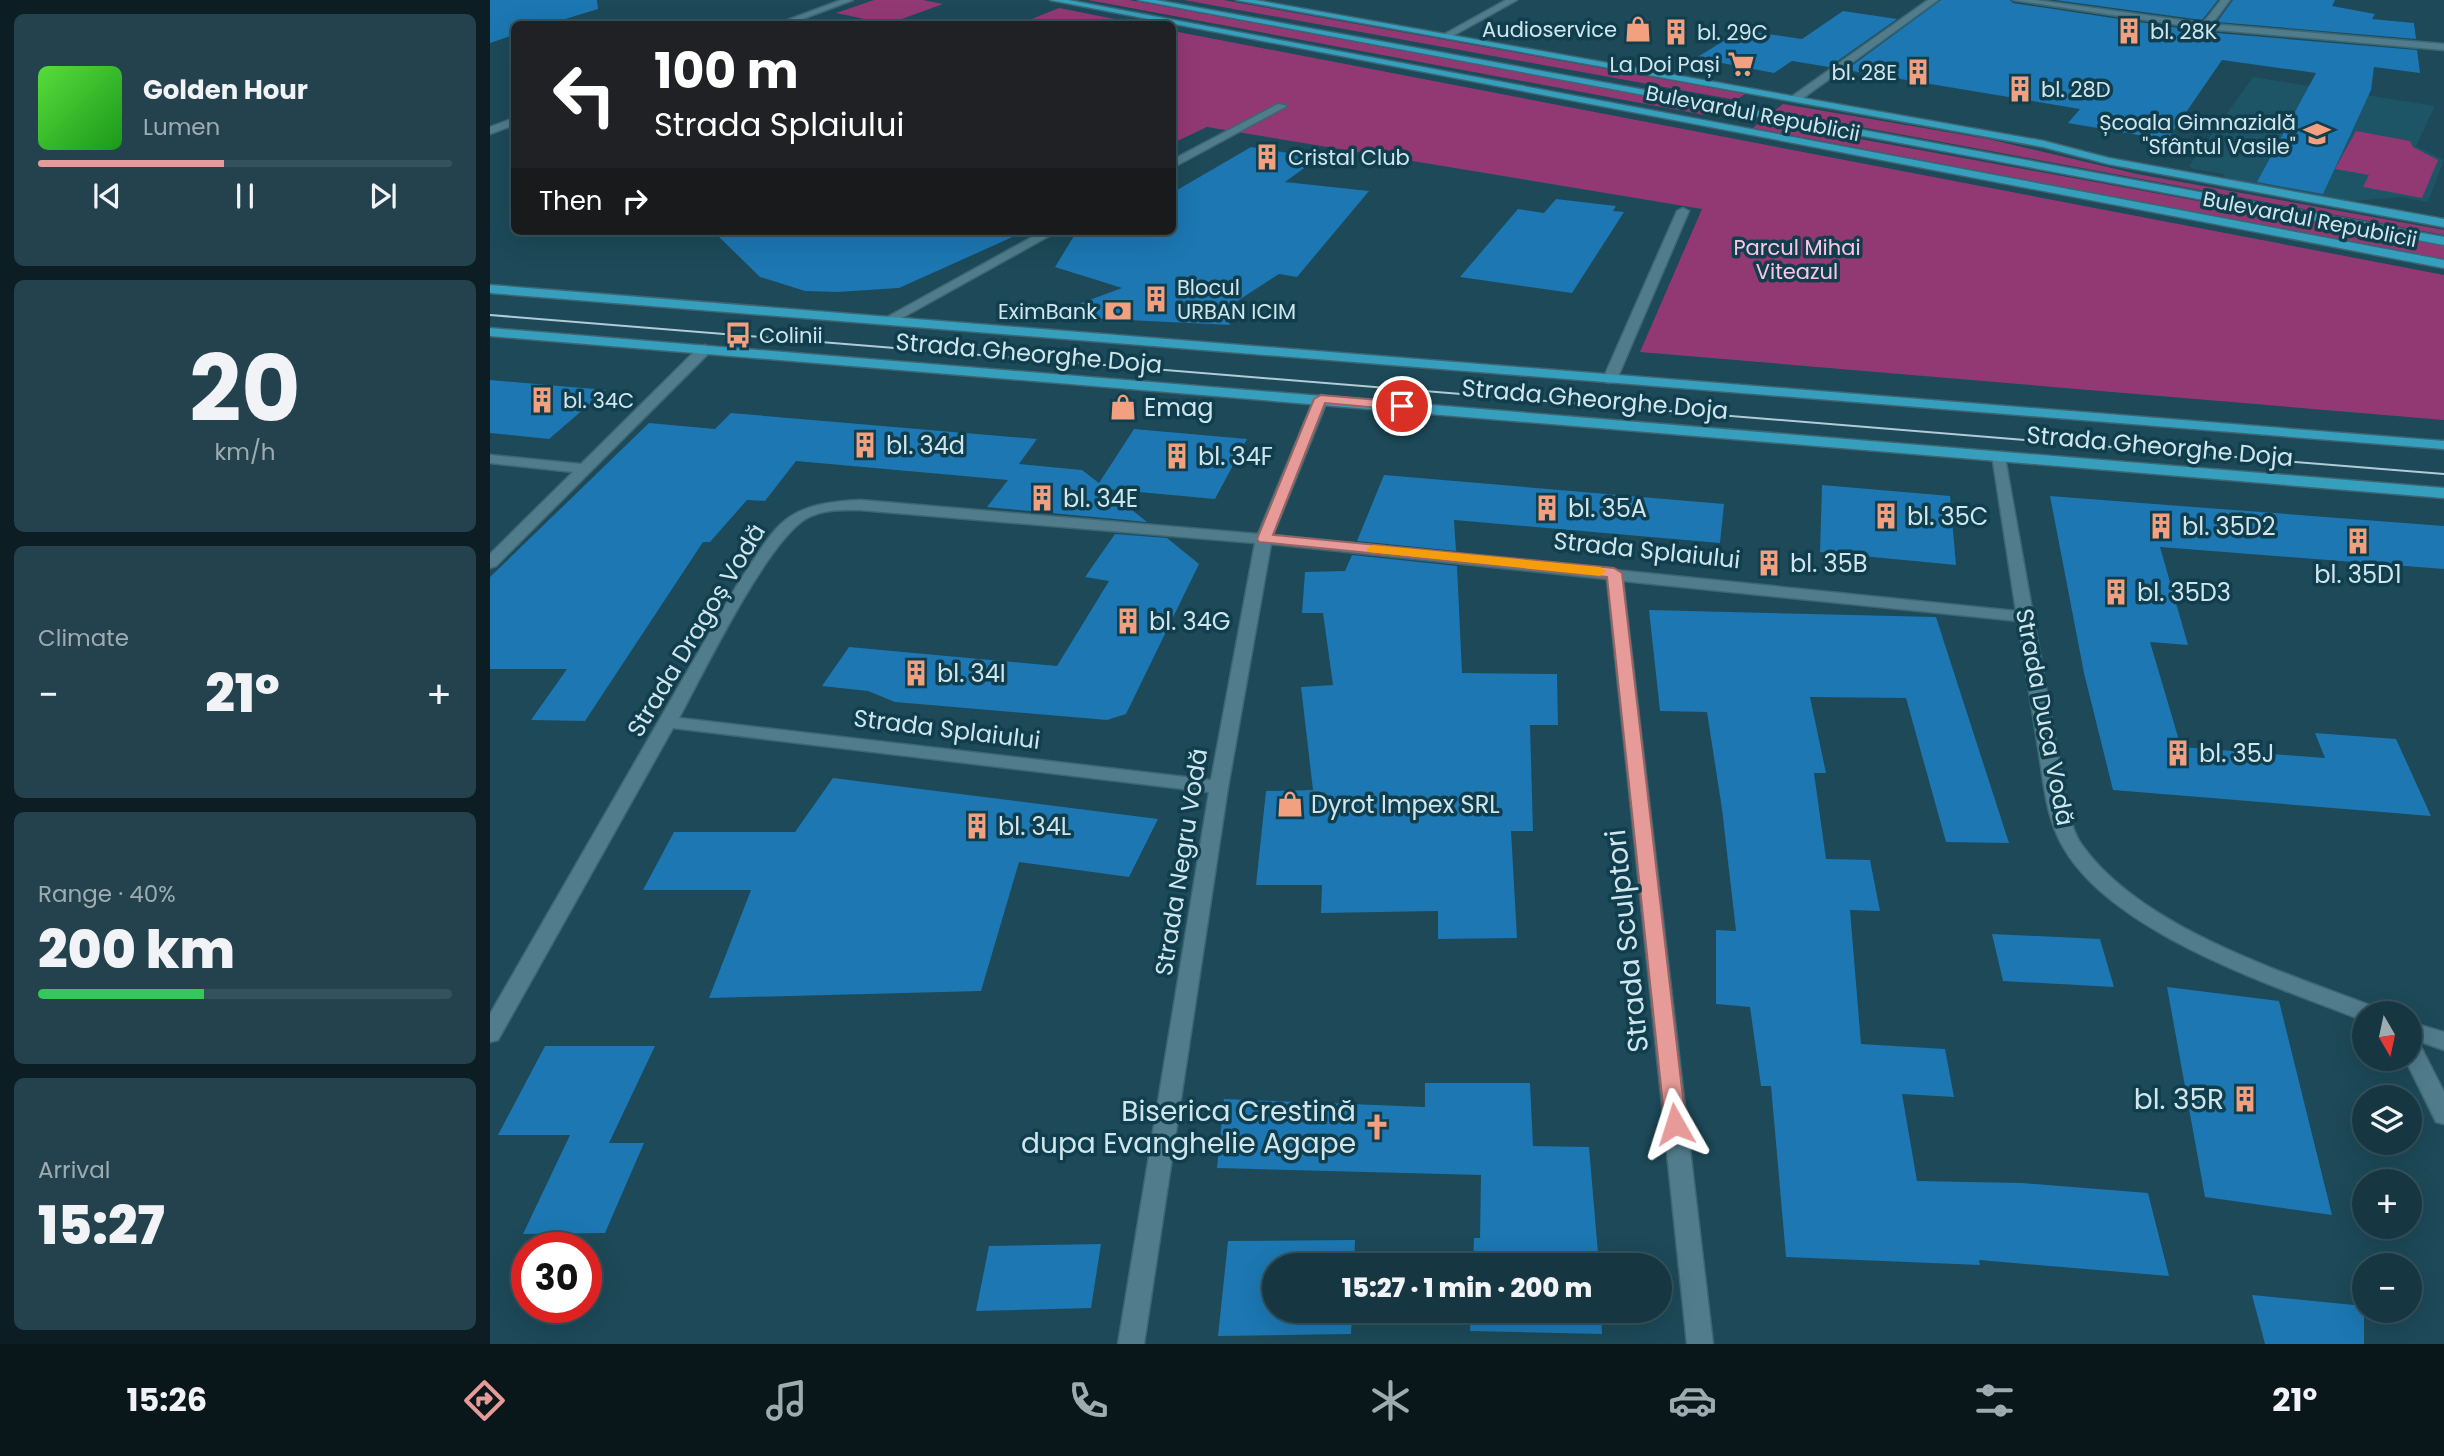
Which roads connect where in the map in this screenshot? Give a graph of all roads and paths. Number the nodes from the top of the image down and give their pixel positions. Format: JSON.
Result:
{"nodes":[{"id":1,"x":849,"y":0,"type":"edge"},
{"id":2,"x":1054,"y":0,"type":"edge"},
{"id":3,"x":1142,"y":0,"type":"edge"},
{"id":4,"x":1240,"y":0,"type":"edge"},
{"id":5,"x":1513,"y":0,"type":"edge"},
{"id":6,"x":1934,"y":0,"type":"edge"},
{"id":7,"x":2017,"y":0,"type":"edge"},
{"id":8,"x":2226,"y":0,"type":"edge"},
{"id":9,"x":790,"y":21,"type":"edge"},
{"id":10,"x":1165,"y":21,"type":"edge"},
{"id":11,"x":1176,"y":23,"type":"edge"},
{"id":12,"x":2205,"y":26,"type":"junction"},
{"id":13,"x":1446,"y":36,"type":"junction"},
{"id":14,"x":2444,"y":47,"type":"edge"},
{"id":15,"x":1796,"y":99,"type":"junction"},
{"id":16,"x":1282,"y":106,"type":"dead end"},
{"id":17,"x":511,"y":122,"type":"edge"},
{"id":18,"x":490,"y":131,"type":"edge"},
{"id":19,"x":1176,"y":163,"type":"edge"},
{"id":20,"x":1683,"y":211,"type":"dead end"},
{"id":21,"x":2444,"y":223,"type":"edge"},
{"id":22,"x":1045,"y":235,"type":"edge"},
{"id":23,"x":2444,"y":241,"type":"edge"},
{"id":24,"x":2444,"y":264,"type":"edge"},
{"id":25,"x":490,"y":289,"type":"edge"},
{"id":26,"x":886,"y":321,"type":"junction"},
{"id":27,"x":490,"y":332,"type":"edge"},
{"id":28,"x":705,"y":349,"type":"junction"},
{"id":29,"x":1610,"y":379,"type":"junction"},
{"id":30,"x":1321,"y":399,"type":"junction"},
{"id":31,"x":2444,"y":446,"type":"edge"},
{"id":32,"x":1999,"y":455,"type":"junction"},
{"id":33,"x":490,"y":459,"type":"edge"},
{"id":34,"x":584,"y":469,"type":"junction"},
{"id":35,"x":2444,"y":493,"type":"edge"},
{"id":36,"x":1264,"y":539,"type":"junction"},
{"id":37,"x":490,"y":563,"type":"edge"},
{"id":38,"x":1614,"y":573,"type":"junction"},
{"id":39,"x":2025,"y":617,"type":"junction"},
{"id":40,"x":667,"y":723,"type":"junction"},
{"id":41,"x":1220,"y":787,"type":"junction"},
{"id":42,"x":2352,"y":1007,"type":"edge"},
{"id":43,"x":490,"y":1034,"type":"edge"},
{"id":44,"x":2422,"y":1034,"type":"edge"},
{"id":45,"x":2444,"y":1041,"type":"edge"},
{"id":46,"x":2422,"y":1071,"type":"edge"},
{"id":47,"x":2444,"y":1115,"type":"edge"},
{"id":48,"x":1131,"y":1344,"type":"edge"},
{"id":49,"x":1700,"y":1344,"type":"edge"}],
"edges":[{"from":1,"to":9,"type":"street"},
{"from":2,"to":10,"type":"main road","name":"Bulevardul Republicii"},
{"from":3,"to":23,"type":"main road","name":"Bulevardul Republicii"},
{"from":4,"to":13,"type":"main road","name":"Bulevardul Republicii"},
{"from":5,"to":13,"type":"street"},
{"from":6,"to":15,"type":"street"},
{"from":7,"to":12,"type":"street"},
{"from":8,"to":12,"type":"street"},
{"from":11,"to":24,"type":"main road","name":"Bulevardul Republicii"},
{"from":12,"to":14,"type":"street"},
{"from":13,"to":15,"type":"main road","name":"Bulevardul Republicii"},
{"from":15,"to":21,"type":"main road","name":"Bulevardul Republicii"},
{"from":16,"to":19,"type":"street"},
{"from":17,"to":18,"type":"street"},
{"from":20,"to":29,"type":"street"},
{"from":22,"to":26,"type":"street"},
{"from":25,"to":26,"type":"main road","name":"Strada Gheorghe Doja"},
{"from":26,"to":29,"type":"main road","name":"Strada Gheorghe Doja"},
{"from":27,"to":28,"type":"main road","name":"Strada Gheorghe Doja"},
{"from":28,"to":30,"type":"main road","name":"Strada Gheorghe Doja"},
{"from":28,"to":34,"type":"street"},
{"from":29,"to":31,"type":"main road","name":"Strada Gheorghe Doja"},
{"from":30,"to":32,"type":"main road","name":"Strada Gheorghe Doja"},
{"from":30,"to":36,"type":"street","name":"Strada Negru Vodă"},
{"from":32,"to":35,"type":"main road","name":"Strada Gheorghe Doja"},
{"from":32,"to":39,"type":"street","name":"Strada Duca Vodă"},
{"from":33,"to":34,"type":"street"},
{"from":34,"to":37,"type":"street"},
{"from":36,"to":38,"type":"street","name":"Strada Splaiului"},
{"from":36,"to":40,"type":"street","name":"Strada Dragoș Vodă"},
{"from":36,"to":41,"type":"street","name":"Strada Negru Vodă"},
{"from":38,"to":39,"type":"street","name":"Strada Splaiului"},
{"from":38,"to":49,"type":"street","name":"Strada Sculptori"},
{"from":39,"to":42,"type":"street","name":"Strada Duca Vodă"},
{"from":40,"to":41,"type":"street","name":"Strada Splaiului"},
{"from":40,"to":43,"type":"street","name":"Strada Dragoș Vodă"},
{"from":41,"to":48,"type":"street","name":"Strada Negru Vodă"},
{"from":44,"to":45,"type":"street"},
{"from":46,"to":47,"type":"street"}]}
